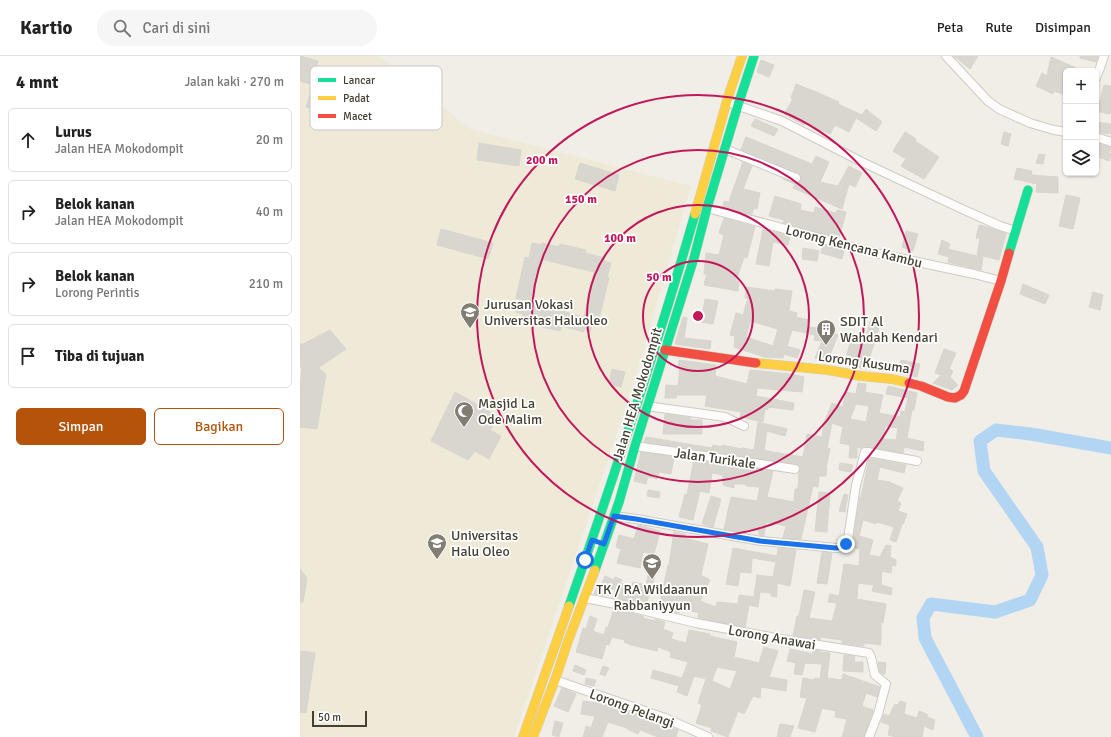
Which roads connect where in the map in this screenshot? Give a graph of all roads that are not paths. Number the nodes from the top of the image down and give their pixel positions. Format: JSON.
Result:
{"nodes":[{"id":1,"x":742,"y":56,"type":"edge"},
{"id":2,"x":754,"y":56,"type":"edge"},
{"id":3,"x":946,"y":56,"type":"edge"},
{"id":4,"x":1104,"y":56,"type":"edge"},
{"id":5,"x":1099,"y":70,"type":"edge"},
{"id":6,"x":727,"y":101,"type":"junction"},
{"id":7,"x":738,"y":105,"type":"junction"},
{"id":8,"x":1063,"y":132,"type":"edge"},
{"id":9,"x":1099,"y":138,"type":"edge"},
{"id":10,"x":1111,"y":142,"type":"edge"},
{"id":11,"x":724,"y":149,"type":"junction"},
{"id":12,"x":796,"y":178,"type":"dead end"},
{"id":13,"x":1028,"y":190,"type":"dead end"},
{"id":14,"x":707,"y":208,"type":"junction"},
{"id":15,"x":1016,"y":232,"type":"junction"},
{"id":16,"x":1000,"y":281,"type":"junction"},
{"id":17,"x":669,"y":302,"type":"junction"},
{"id":18,"x":679,"y":305,"type":"junction"},
{"id":19,"x":665,"y":350,"type":"junction"},
{"id":20,"x":647,"y":406,"type":"junction"},
{"id":21,"x":744,"y":426,"type":"dead end"},
{"id":22,"x":635,"y":446,"type":"junction"},
{"id":23,"x":917,"y":461,"type":"dead end"},
{"id":24,"x":795,"y":469,"type":"dead end"},
{"id":25,"x":614,"y":516,"type":"junction"},
{"id":26,"x":592,"y":540,"type":"junction"},
{"id":27,"x":604,"y":544,"type":"junction"},
{"id":28,"x":585,"y":598,"type":"junction"},
{"id":29,"x":555,"y":680,"type":"junction"},
{"id":30,"x":537,"y":695,"type":"junction"},
{"id":31,"x":548,"y":700,"type":"junction"},
{"id":32,"x":523,"y":737,"type":"edge"},
{"id":33,"x":534,"y":737,"type":"edge"},
{"id":34,"x":708,"y":737,"type":"edge"},
{"id":35,"x":869,"y":737,"type":"edge"}],
"edges":[{"from":1,"to":6,"type":"street","name":"Jalan HEA Mokodompit"},
{"from":2,"to":7,"type":"street","name":"Jalan HEA Mokodompit"},
{"from":3,"to":8,"type":"street"},
{"from":4,"to":5,"type":"street"},
{"from":6,"to":7,"type":"street"},
{"from":6,"to":17,"type":"street","name":"Jalan HEA Mokodompit"},
{"from":7,"to":11,"type":"street","name":"Jalan HEA Mokodompit"},
{"from":7,"to":15,"type":"street"},
{"from":9,"to":10,"type":"street"},
{"from":11,"to":12,"type":"street"},
{"from":11,"to":14,"type":"street","name":"Jalan HEA Mokodompit"},
{"from":13,"to":15,"type":"street"},
{"from":14,"to":16,"type":"street","name":"Lorong Kencana Kambu"},
{"from":14,"to":18,"type":"street","name":"Jalan HEA Mokodompit"},
{"from":15,"to":16,"type":"street"},
{"from":16,"to":19,"type":"street","name":"Lorong Kusuma"},
{"from":17,"to":18,"type":"street"},
{"from":17,"to":26,"type":"street","name":"Jalan HEA Mokodompit"},
{"from":18,"to":19,"type":"street","name":"Jalan HEA Mokodompit"},
{"from":19,"to":20,"type":"street","name":"Jalan HEA Mokodompit"},
{"from":20,"to":21,"type":"street"},
{"from":20,"to":22,"type":"street","name":"Jalan HEA Mokodompit"},
{"from":22,"to":24,"type":"street","name":"Jalan Turikale"},
{"from":22,"to":25,"type":"street","name":"Jalan HEA Mokodompit"},
{"from":23,"to":25,"type":"street"},
{"from":25,"to":27,"type":"street","name":"Jalan HEA Mokodompit"},
{"from":26,"to":27,"type":"street"},
{"from":26,"to":30,"type":"street","name":"Jalan HEA Mokodompit"},
{"from":27,"to":28,"type":"street","name":"Jalan HEA Mokodompit"},
{"from":28,"to":29,"type":"street","name":"Jalan HEA Mokodompit"},
{"from":28,"to":35,"type":"street","name":"Lorong Anawai"},
{"from":29,"to":31,"type":"street","name":"Jalan HEA Mokodompit"},
{"from":29,"to":34,"type":"street","name":"Lorong Pelangi"},
{"from":30,"to":31,"type":"street"},
{"from":30,"to":32,"type":"street","name":"Jalan HEA Mokodompit"},
{"from":31,"to":33,"type":"street","name":"Jalan HEA Mokodompit"}]}
